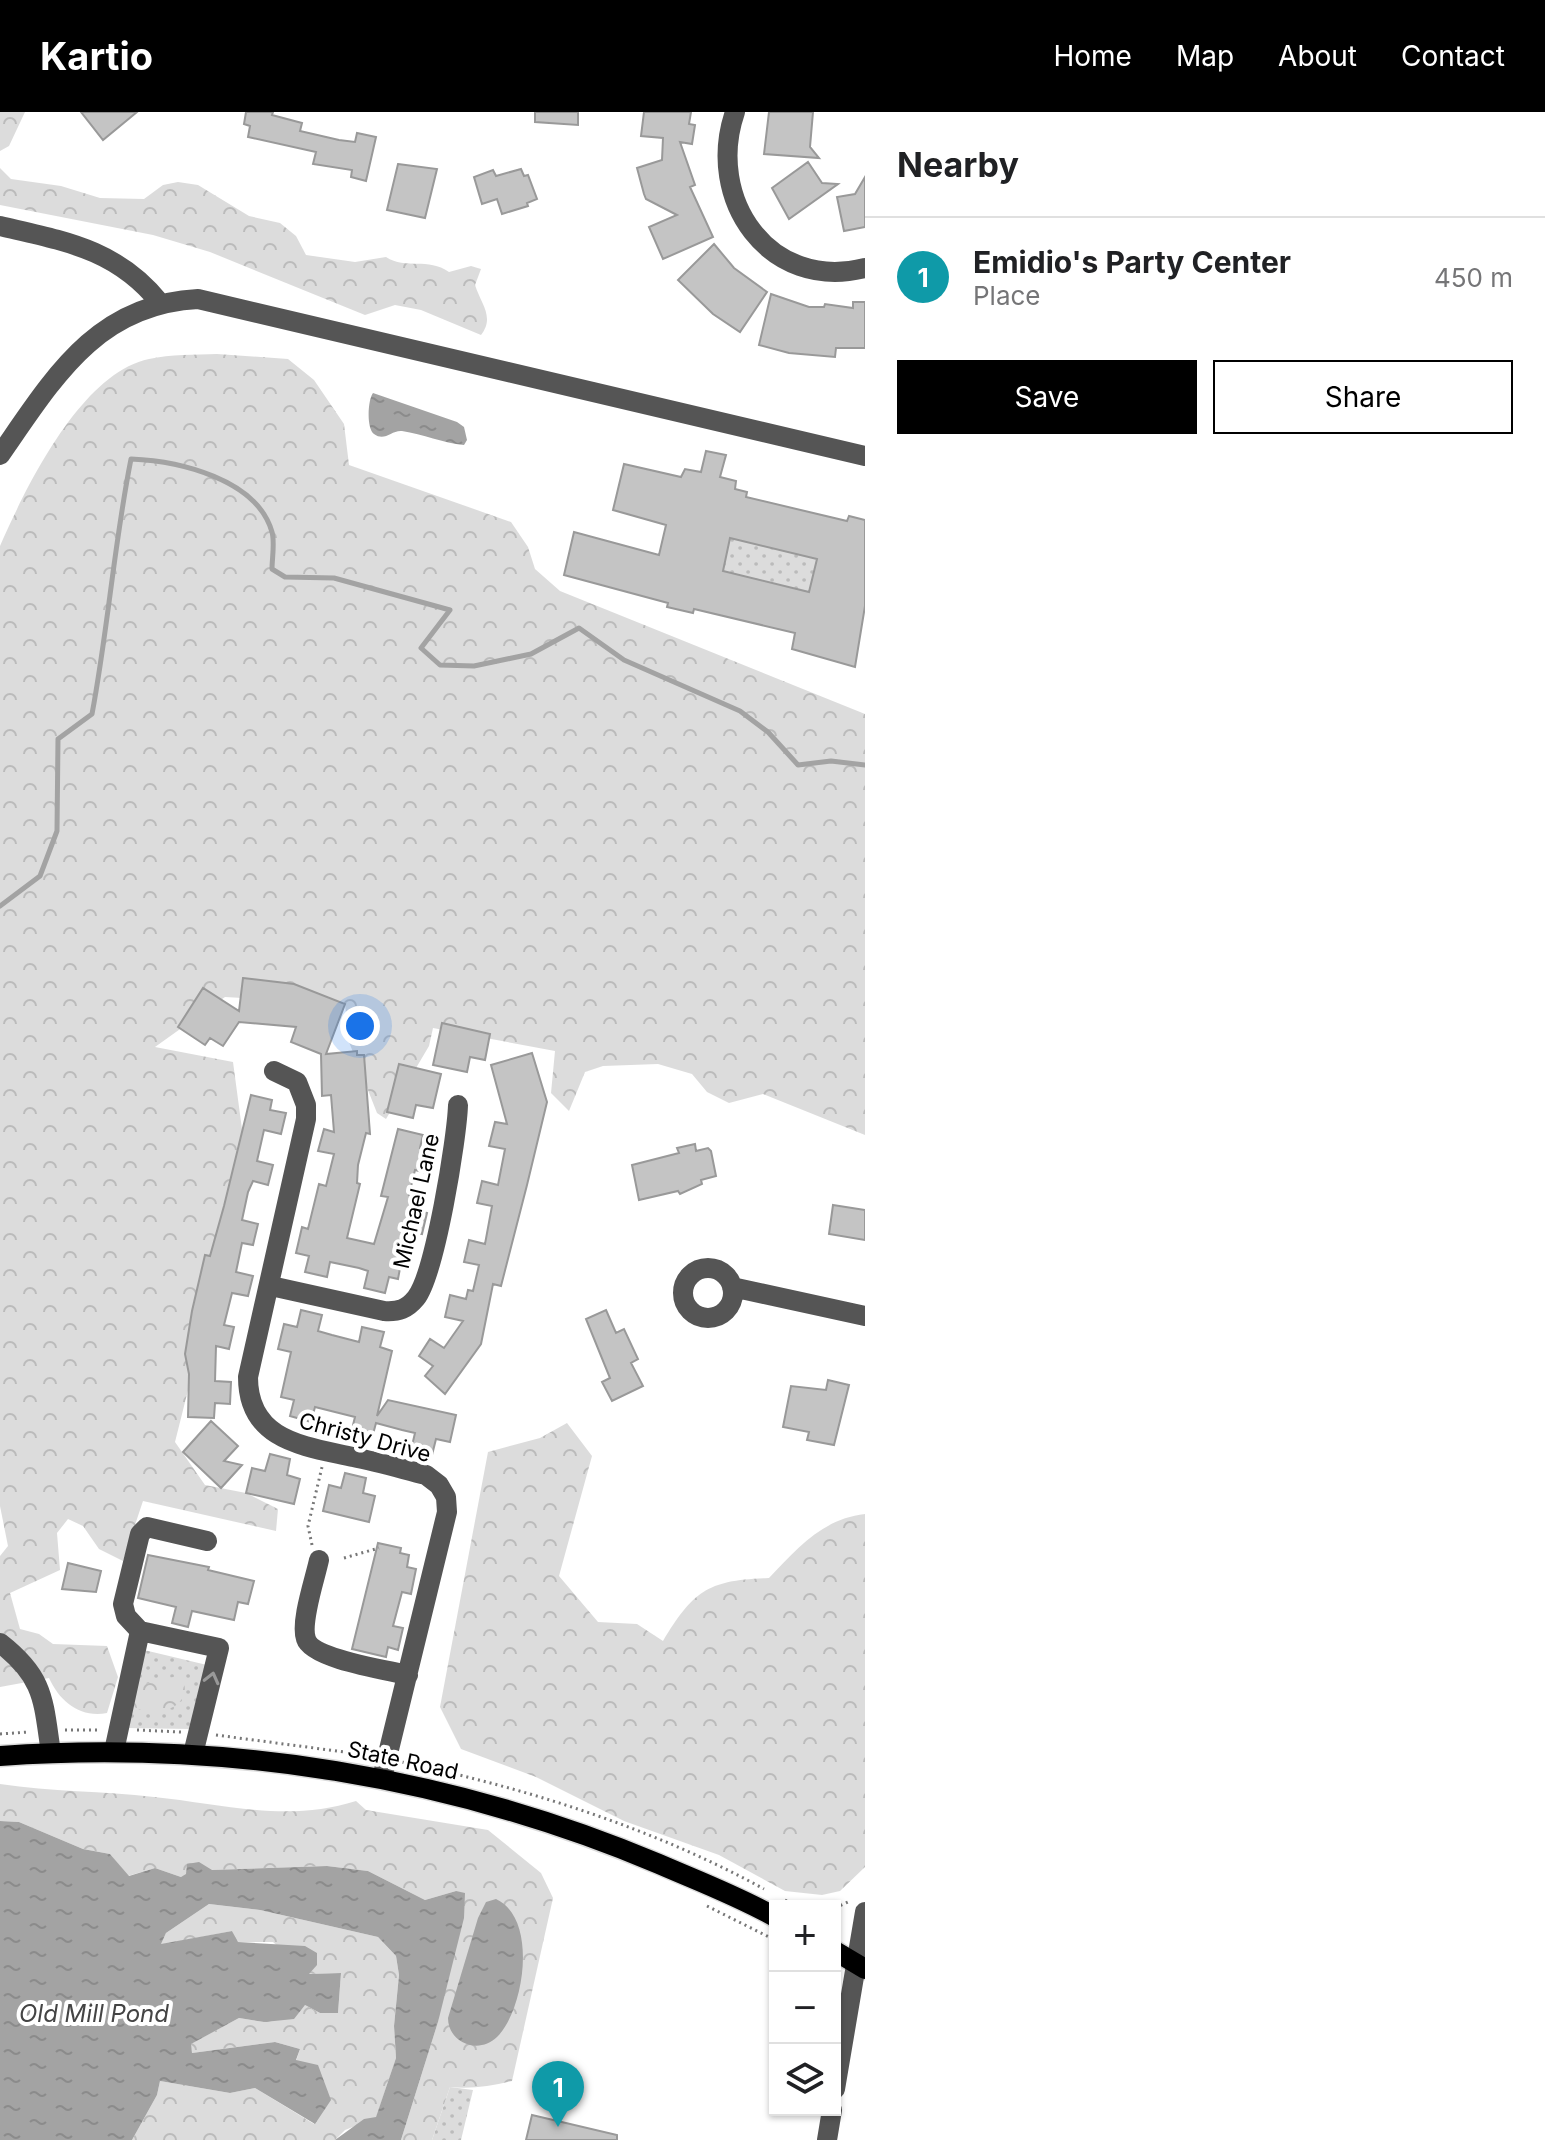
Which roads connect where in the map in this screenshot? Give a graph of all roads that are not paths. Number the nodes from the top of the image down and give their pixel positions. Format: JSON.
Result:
{"nodes":[{"id":1,"x":735,"y":112,"type":"edge"},
{"id":2,"x":0,"y":226,"type":"edge"},
{"id":3,"x":865,"y":268,"type":"edge"},
{"id":4,"x":160,"y":303,"type":"junction"},
{"id":5,"x":0,"y":455,"type":"edge"},
{"id":6,"x":865,"y":456,"type":"edge"},
{"id":7,"x":274,"y":1071,"type":"dead end"},
{"id":8,"x":458,"y":1105,"type":"dead end"},
{"id":9,"x":271,"y":1286,"type":"junction"},
{"id":10,"x":732,"y":1287,"type":"dead end"},
{"id":11,"x":865,"y":1316,"type":"edge"},
{"id":12,"x":207,"y":1541,"type":"dead end"},
{"id":13,"x":316,"y":1554,"type":"road end"},
{"id":14,"x":140,"y":1631,"type":"junction"},
{"id":15,"x":0,"y":1643,"type":"edge"},
{"id":16,"x":408,"y":1675,"type":"junction"},
{"id":17,"x":114,"y":1751,"type":"junction"},
{"id":18,"x":51,"y":1753,"type":"junction"},
{"id":19,"x":193,"y":1754,"type":"junction"},
{"id":20,"x":0,"y":1756,"type":"edge"},
{"id":21,"x":382,"y":1778,"type":"junction"},
{"id":22,"x":857,"y":1907,"type":"edge"},
{"id":23,"x":769,"y":1914,"type":"edge"},
{"id":24,"x":841,"y":1955,"type":"edge"},
{"id":25,"x":860,"y":1966,"type":"edge"},
{"id":26,"x":841,"y":2059,"type":"edge"},
{"id":27,"x":831,"y":2116,"type":"edge"},
{"id":28,"x":827,"y":2140,"type":"edge"}],
"edges":[{"from":1,"to":3,"type":"street"},
{"from":2,"to":4,"type":"street"},
{"from":4,"to":5,"type":"street"},
{"from":4,"to":6,"type":"street"},
{"from":7,"to":9,"type":"street","name":"Christy Drive"},
{"from":8,"to":9,"type":"street","name":"Michael Lane"},
{"from":9,"to":16,"type":"street","name":"Christy Drive"},
{"from":10,"to":11,"type":"street"},
{"from":12,"to":14,"type":"street"},
{"from":13,"to":16,"type":"street"},
{"from":14,"to":17,"type":"street"},
{"from":19,"to":14,"type":"street","one_way":true},
{"from":15,"to":18,"type":"street"},
{"from":16,"to":21,"type":"street","name":"Christy Drive"},
{"from":17,"to":18,"type":"main road","name":"State Road"},
{"from":17,"to":19,"type":"main road","name":"State Road"},
{"from":18,"to":20,"type":"main road","name":"State Road"},
{"from":19,"to":21,"type":"main road","name":"State Road"},
{"from":21,"to":23,"type":"main road","name":"State Road"},
{"from":22,"to":25,"type":"street"},
{"from":24,"to":25,"type":"main road"},
{"from":25,"to":26,"type":"street"},
{"from":27,"to":28,"type":"street"}]}
